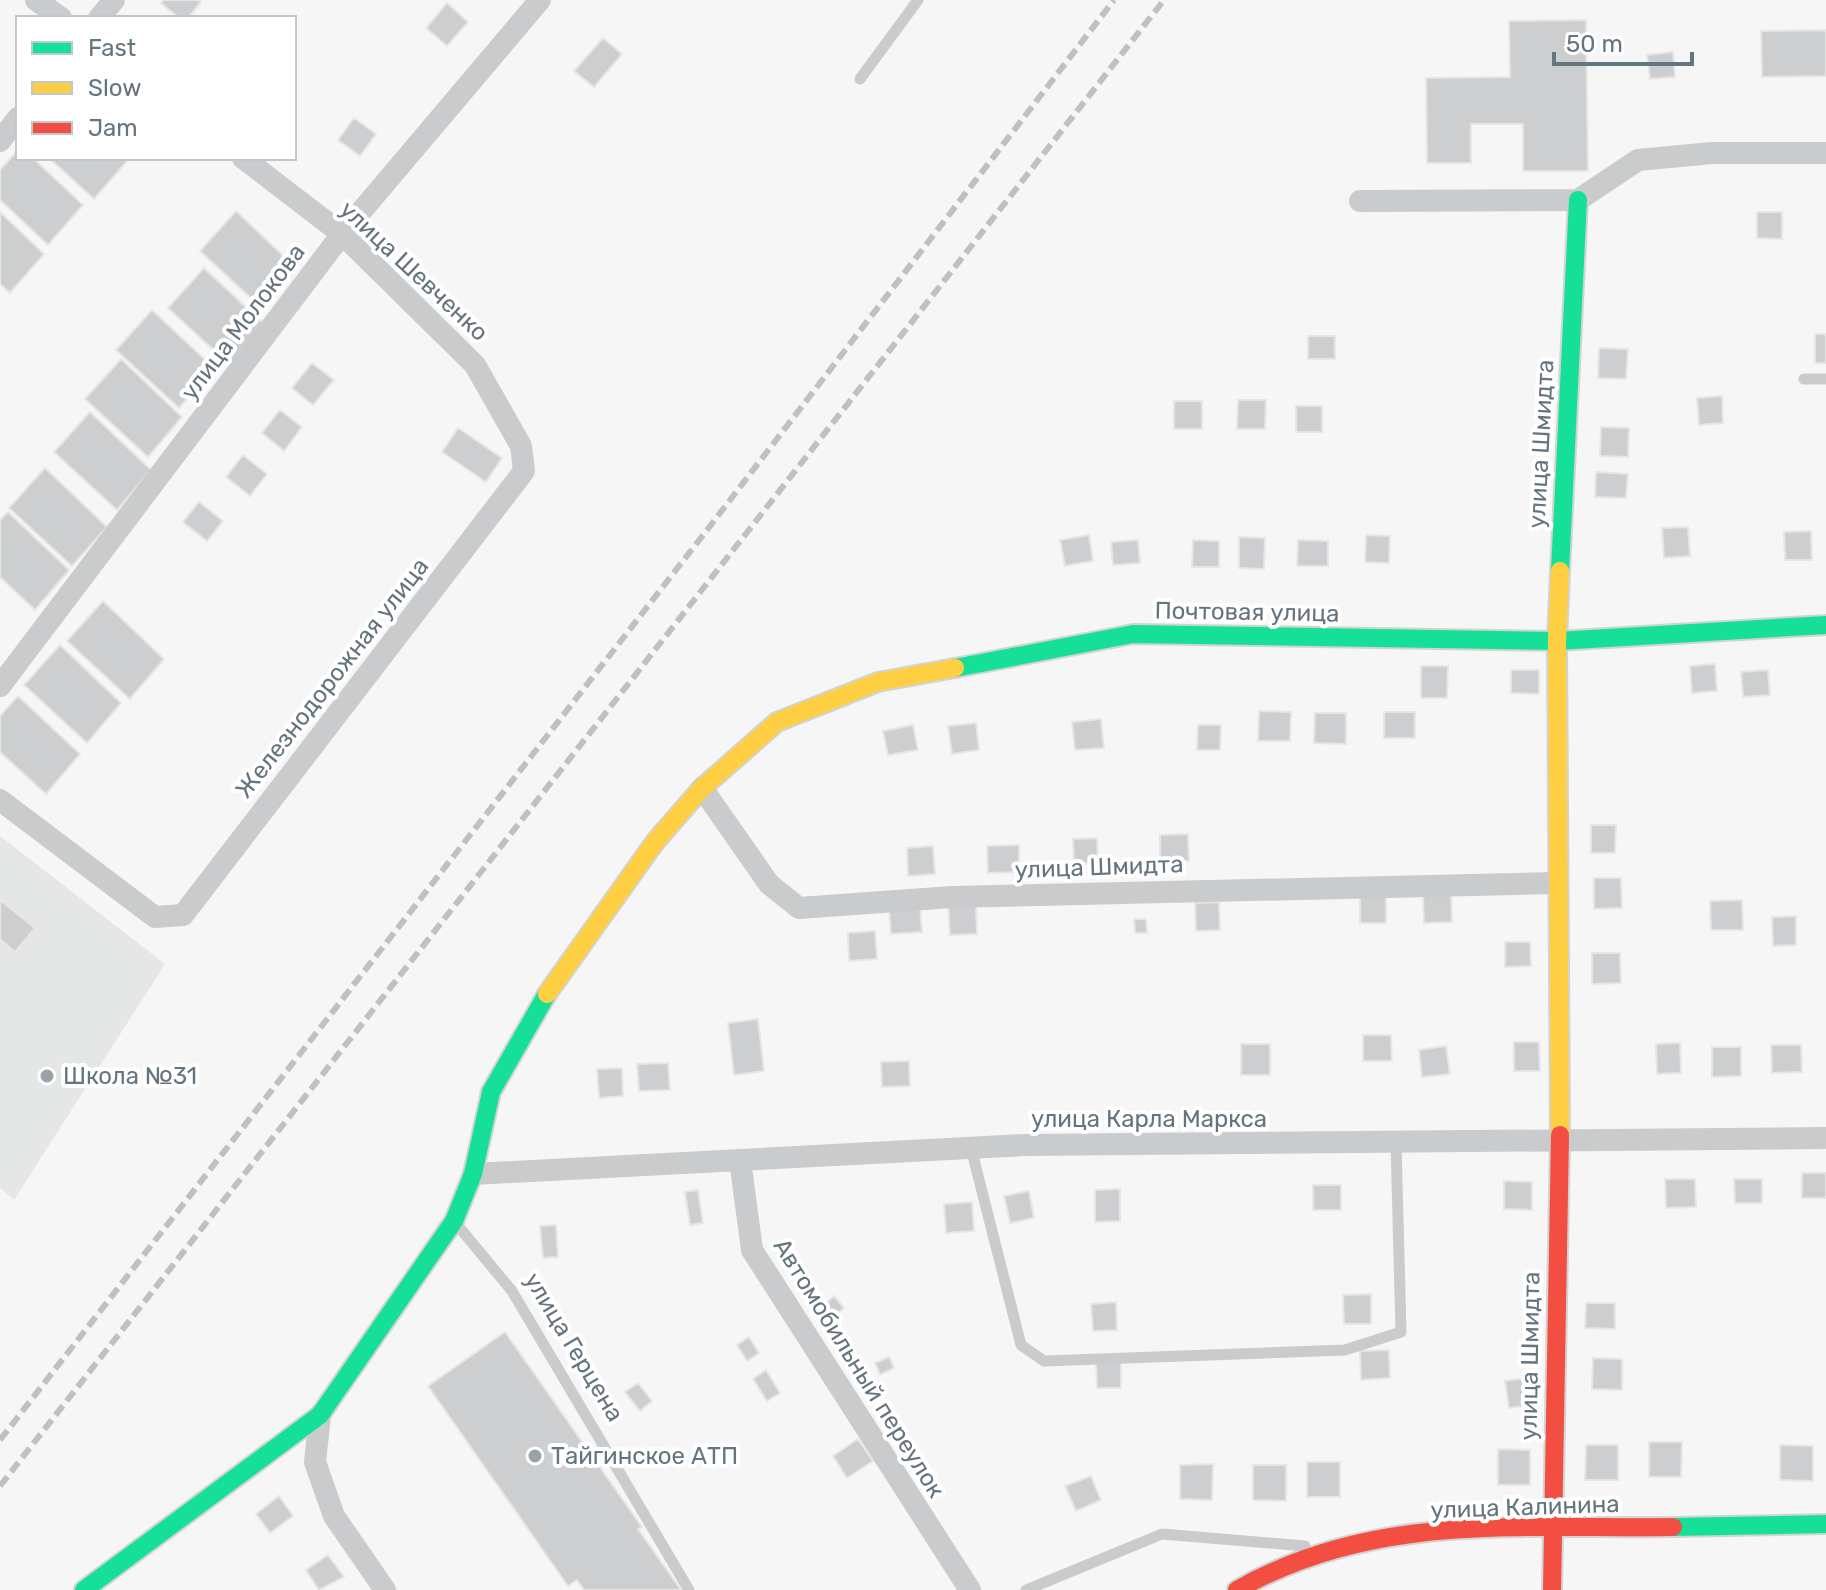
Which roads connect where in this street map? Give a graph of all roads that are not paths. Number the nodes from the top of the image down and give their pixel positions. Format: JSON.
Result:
{"nodes":[{"id":1,"x":36,"y":0,"type":"edge"},
{"id":2,"x":114,"y":0,"type":"edge"},
{"id":3,"x":540,"y":0,"type":"edge"},
{"id":4,"x":918,"y":0,"type":"edge"},
{"id":5,"x":58,"y":16,"type":"edge"},
{"id":6,"x":101,"y":16,"type":"edge"},
{"id":7,"x":860,"y":79,"type":"dead end"},
{"id":8,"x":16,"y":121,"type":"edge"},
{"id":9,"x":0,"y":141,"type":"edge"},
{"id":10,"x":1826,"y":153,"type":"edge"},
{"id":11,"x":246,"y":160,"type":"edge"},
{"id":12,"x":1578,"y":200,"type":"junction"},
{"id":13,"x":1360,"y":201,"type":"dead end"},
{"id":14,"x":342,"y":234,"type":"junction"},
{"id":15,"x":1804,"y":379,"type":"dead end"},
{"id":16,"x":1826,"y":379,"type":"edge"},
{"id":17,"x":521,"y":446,"type":"joint"},
{"id":18,"x":1826,"y":625,"type":"edge"},
{"id":19,"x":1557,"y":641,"type":"junction"},
{"id":20,"x":0,"y":686,"type":"edge"},
{"id":21,"x":702,"y":788,"type":"junction"},
{"id":22,"x":0,"y":800,"type":"edge"},
{"id":23,"x":1556,"y":883,"type":"junction"},
{"id":24,"x":1826,"y":1138,"type":"edge"},
{"id":25,"x":1396,"y":1143,"type":"junction"},
{"id":26,"x":1560,"y":1143,"type":"junction"},
{"id":27,"x":971,"y":1148,"type":"junction"},
{"id":28,"x":740,"y":1160,"type":"junction"},
{"id":29,"x":473,"y":1174,"type":"junction"},
{"id":30,"x":454,"y":1221,"type":"junction"},
{"id":31,"x":320,"y":1415,"type":"junction"},
{"id":32,"x":1826,"y":1524,"type":"edge"},
{"id":33,"x":1553,"y":1529,"type":"junction"},
{"id":34,"x":1329,"y":1548,"type":"junction"},
{"id":35,"x":84,"y":1590,"type":"edge"},
{"id":36,"x":385,"y":1590,"type":"edge"},
{"id":37,"x":689,"y":1590,"type":"edge"},
{"id":38,"x":970,"y":1590,"type":"edge"},
{"id":39,"x":1026,"y":1590,"type":"edge"},
{"id":40,"x":1237,"y":1590,"type":"edge"},
{"id":41,"x":1552,"y":1590,"type":"edge"}],
"edges":[{"from":1,"to":5,"type":"street"},
{"from":2,"to":6,"type":"street"},
{"from":3,"to":14,"type":"street","name":"улица Молокова"},
{"from":4,"to":7,"type":"lane"},
{"from":8,"to":9,"type":"street"},
{"from":10,"to":12,"type":"street"},
{"from":11,"to":14,"type":"street","name":"улица Шевченко"},
{"from":12,"to":13,"type":"street"},
{"from":12,"to":19,"type":"street","name":"улица Шмидта"},
{"from":14,"to":17,"type":"street","name":"улица Шевченко"},
{"from":14,"to":20,"type":"street","name":"улица Молокова"},
{"from":15,"to":16,"type":"lane"},
{"from":17,"to":22,"type":"street","name":"Железнодорожная улица"},
{"from":18,"to":19,"type":"street","name":"Почтовая улица"},
{"from":19,"to":21,"type":"street","name":"Почтовая улица"},
{"from":19,"to":23,"type":"street","name":"улица Шмидта"},
{"from":21,"to":23,"type":"street","name":"улица Шмидта"},
{"from":21,"to":29,"type":"street","name":"Почтовая улица"},
{"from":23,"to":26,"type":"street","name":"улица Шмидта"},
{"from":24,"to":26,"type":"street","name":"улица Карла Маркса"},
{"from":25,"to":26,"type":"street","name":"улица Карла Маркса"},
{"from":25,"to":27,"type":"street","name":"улица Карла Маркса"},
{"from":25,"to":27,"type":"lane"},
{"from":26,"to":33,"type":"street","name":"улица Шмидта"},
{"from":27,"to":28,"type":"street","name":"улица Карла Маркса"},
{"from":28,"to":29,"type":"street","name":"улица Карла Маркса"},
{"from":28,"to":38,"type":"street","name":"Автомобильный переулок"},
{"from":29,"to":30,"type":"street","name":"Почтовая улица"},
{"from":30,"to":31,"type":"street","name":"Почтовая улица"},
{"from":30,"to":37,"type":"lane","name":"улица Герцена"},
{"from":31,"to":35,"type":"street","name":"Почтовая улица"},
{"from":31,"to":36,"type":"street"},
{"from":32,"to":33,"type":"street","name":"улица Калинина"},
{"from":33,"to":34,"type":"street","name":"улица Калинина"},
{"from":33,"to":41,"type":"street","name":"улица Шмидта"},
{"from":34,"to":39,"type":"lane"},
{"from":34,"to":40,"type":"street","name":"улица Калинина"}]}
